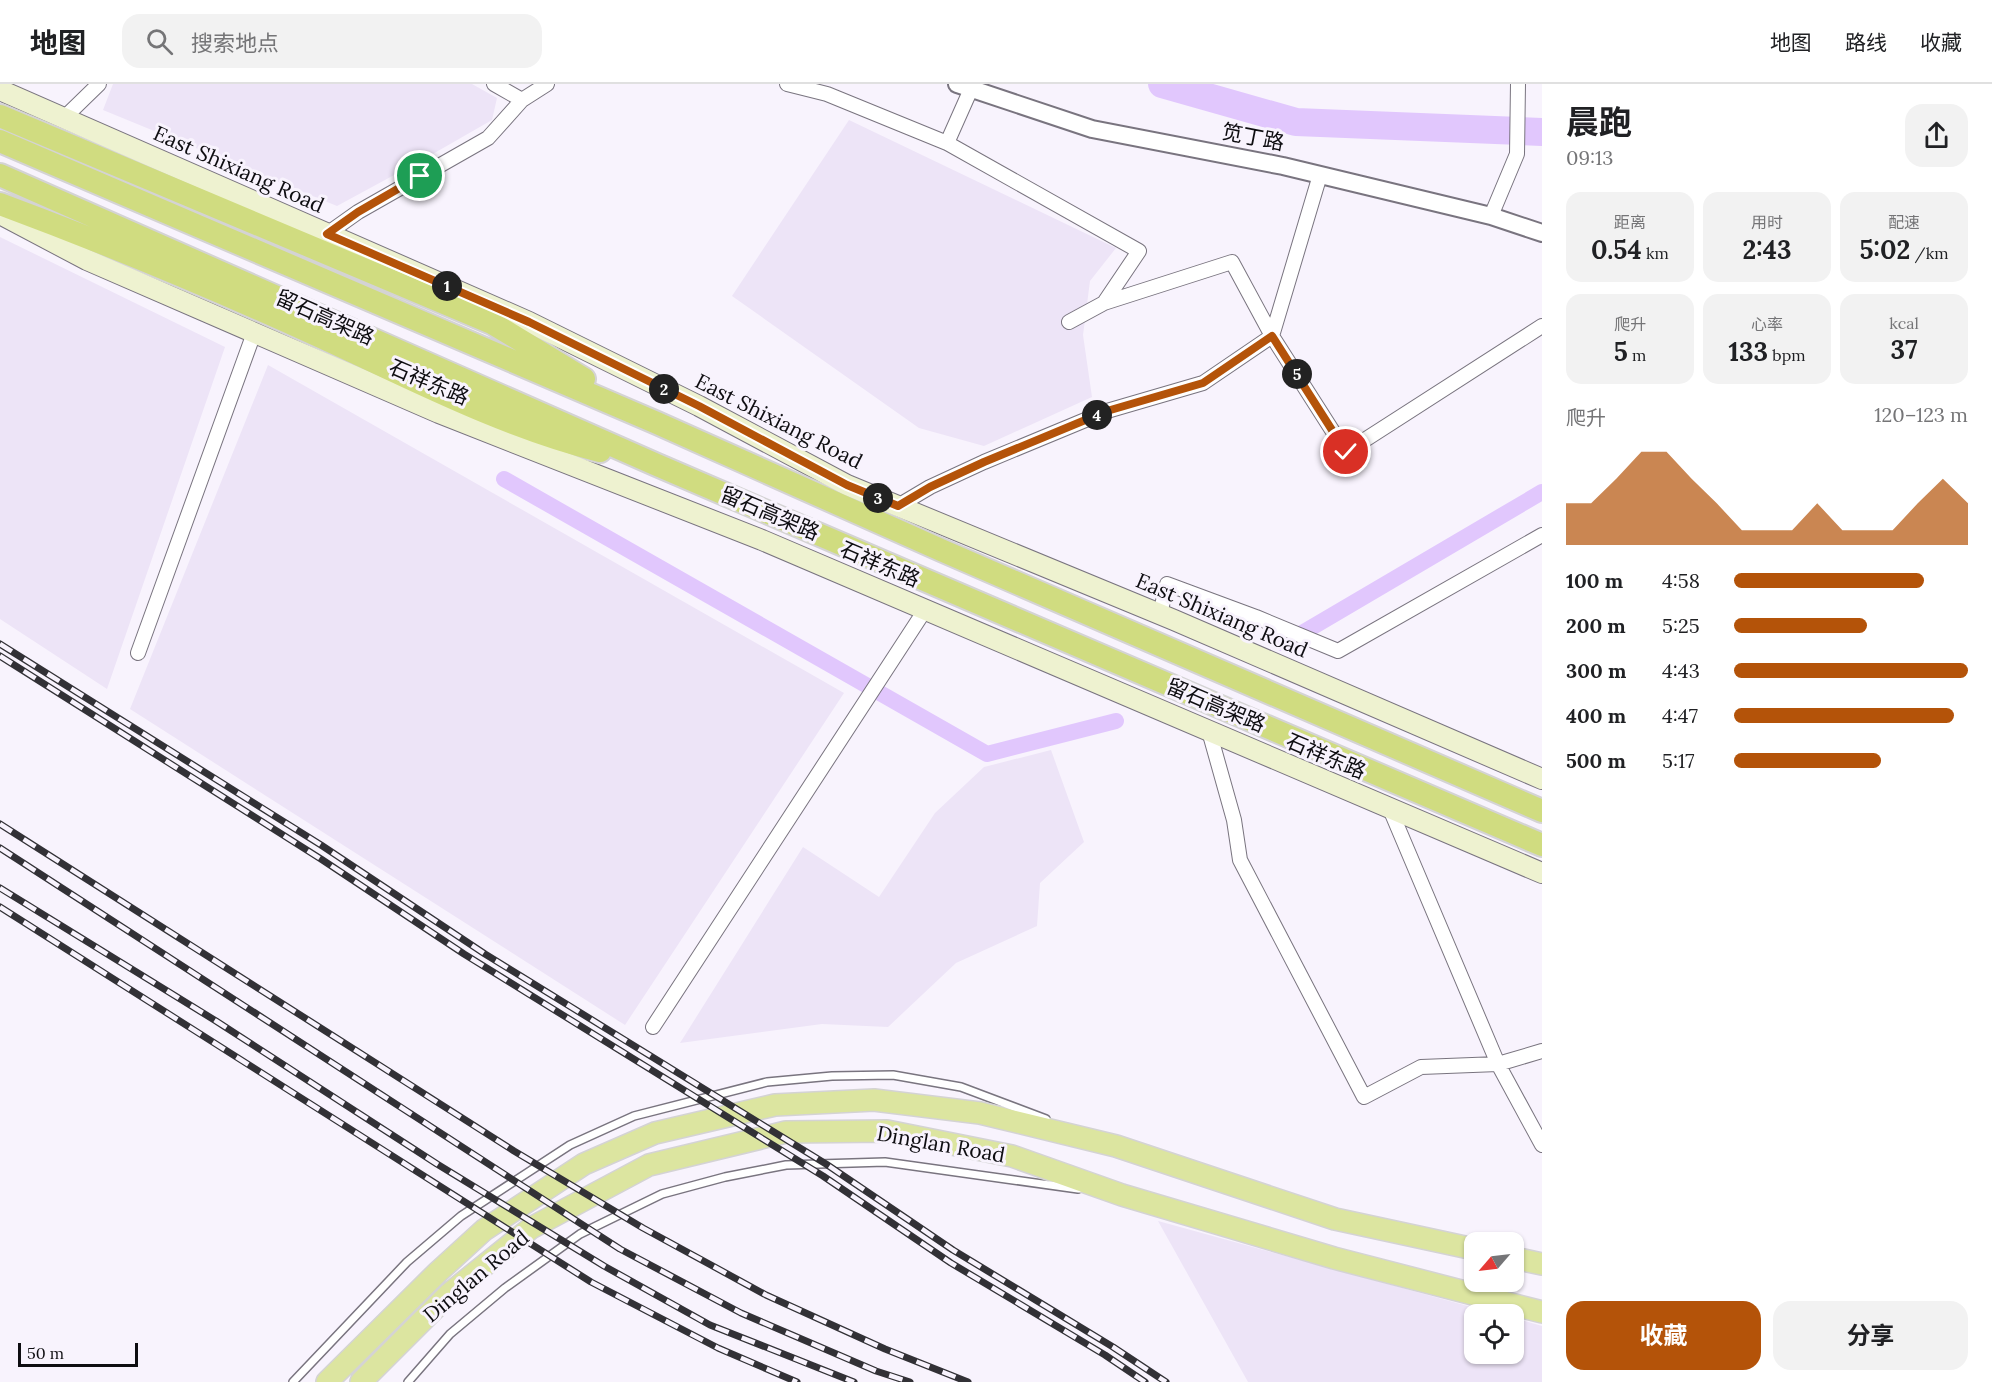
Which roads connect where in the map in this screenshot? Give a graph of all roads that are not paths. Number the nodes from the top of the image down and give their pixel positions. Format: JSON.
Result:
{"nodes":[{"id":1,"x":99,"y":84,"type":"edge"},
{"id":2,"x":494,"y":84,"type":"edge"},
{"id":3,"x":548,"y":84,"type":"edge"},
{"id":4,"x":787,"y":84,"type":"edge"},
{"id":5,"x":1518,"y":84,"type":"edge"},
{"id":6,"x":964,"y":86,"type":"edge"},
{"id":7,"x":0,"y":90,"type":"edge"},
{"id":8,"x":522,"y":100,"type":"junction"},
{"id":9,"x":0,"y":116,"type":"edge"},
{"id":10,"x":64,"y":118,"type":"junction"},
{"id":11,"x":0,"y":141,"type":"edge"},
{"id":12,"x":947,"y":143,"type":"junction"},
{"id":13,"x":0,"y":175,"type":"edge"},
{"id":14,"x":1320,"y":175,"type":"junction"},
{"id":15,"x":0,"y":204,"type":"edge"},
{"id":16,"x":0,"y":214,"type":"edge"},
{"id":17,"x":1491,"y":216,"type":"junction"},
{"id":18,"x":1542,"y":233,"type":"edge"},
{"id":19,"x":327,"y":234,"type":"junction"},
{"id":20,"x":1104,"y":303,"type":"junction"},
{"id":21,"x":1070,"y":322,"type":"dead end"},
{"id":22,"x":1542,"y":326,"type":"edge"},
{"id":23,"x":254,"y":333,"type":"junction"},
{"id":24,"x":1272,"y":336,"type":"junction"},
{"id":25,"x":657,"y":423,"type":"junction"},
{"id":26,"x":657,"y":465,"type":"junction"},
{"id":27,"x":898,"y":506,"type":"junction"},
{"id":28,"x":1542,"y":535,"type":"edge"},
{"id":29,"x":925,"y":610,"type":"junction"},
{"id":30,"x":1160,"y":614,"type":"junction"},
{"id":31,"x":138,"y":653,"type":"dead end"},
{"id":32,"x":1209,"y":732,"type":"junction"},
{"id":33,"x":1542,"y":779,"type":"edge"},
{"id":34,"x":1390,"y":809,"type":"junction"},
{"id":35,"x":1542,"y":811,"type":"edge"},
{"id":36,"x":1542,"y":845,"type":"edge"},
{"id":37,"x":1542,"y":873,"type":"edge"},
{"id":38,"x":652,"y":1027,"type":"dead end"},
{"id":39,"x":1542,"y":1051,"type":"edge"},
{"id":40,"x":1498,"y":1064,"type":"junction"},
{"id":41,"x":1050,"y":1120,"type":"dead end"},
{"id":42,"x":1061,"y":1125,"type":"dead end"},
{"id":43,"x":1542,"y":1145,"type":"edge"},
{"id":44,"x":1116,"y":1146,"type":"junction"},
{"id":45,"x":1122,"y":1195,"type":"junction"},
{"id":46,"x":1464,"y":1247,"type":"edge"},
{"id":47,"x":1524,"y":1260,"type":"edge"},
{"id":48,"x":1542,"y":1264,"type":"edge"},
{"id":49,"x":1542,"y":1312,"type":"edge"},
{"id":50,"x":293,"y":1382,"type":"edge"},
{"id":51,"x":327,"y":1382,"type":"edge"},
{"id":52,"x":362,"y":1382,"type":"edge"},
{"id":53,"x":408,"y":1382,"type":"edge"}],
"edges":[{"from":1,"to":10,"type":"street"},
{"from":2,"to":8,"type":"street"},
{"from":3,"to":8,"type":"street"},
{"from":4,"to":12,"type":"street"},
{"from":5,"to":17,"type":"street"},
{"from":6,"to":12,"type":"street"},
{"from":6,"to":14,"type":"street","name":"笕丁路"},
{"from":7,"to":10,"type":"main road","name":"East Shixiang Road"},
{"from":8,"to":19,"type":"street"},
{"from":9,"to":25,"type":"highway"},
{"from":10,"to":19,"type":"main road","name":"East Shixiang Road"},
{"from":11,"to":25,"type":"highway","name":"留石高架路"},
{"from":12,"to":20,"type":"street"},
{"from":13,"to":26,"type":"highway","name":"留石高架路"},
{"from":14,"to":17,"type":"street","name":"笕丁路"},
{"from":14,"to":24,"type":"street"},
{"from":15,"to":26,"type":"highway"},
{"from":16,"to":23,"type":"main road","name":"石祥东路"},
{"from":17,"to":18,"type":"street","name":"笕丁路"},
{"from":19,"to":27,"type":"main road","name":"East Shixiang Road"},
{"from":20,"to":21,"type":"street"},
{"from":20,"to":24,"type":"street"},
{"from":22,"to":24,"type":"street"},
{"from":23,"to":29,"type":"main road","name":"石祥东路"},
{"from":23,"to":31,"type":"street"},
{"from":24,"to":27,"type":"street"},
{"from":25,"to":35,"type":"highway","name":"留石高架路"},
{"from":26,"to":36,"type":"highway","name":"留石高架路"},
{"from":27,"to":30,"type":"main road","name":"East Shixiang Road"},
{"from":28,"to":30,"type":"street"},
{"from":29,"to":32,"type":"main road","name":"石祥东路"},
{"from":29,"to":38,"type":"street"},
{"from":30,"to":33,"type":"main road","name":"East Shixiang Road"},
{"from":32,"to":34,"type":"main road","name":"石祥东路"},
{"from":32,"to":40,"type":"street"},
{"from":34,"to":37,"type":"main road","name":"石祥东路"},
{"from":34,"to":40,"type":"street"},
{"from":39,"to":40,"type":"street"},
{"from":40,"to":43,"type":"street"},
{"from":41,"to":50,"type":"lane"},
{"from":42,"to":44,"type":"lane"},
{"from":44,"to":46,"type":"main road","name":"Dinglan Road"},
{"from":44,"to":51,"type":"main road","name":"Dinglan Road"},
{"from":45,"to":49,"type":"main road","name":"Dinglan Road"},
{"from":45,"to":52,"type":"main road","name":"Dinglan Road"},
{"from":45,"to":53,"type":"lane"},
{"from":47,"to":48,"type":"main road"}]}
